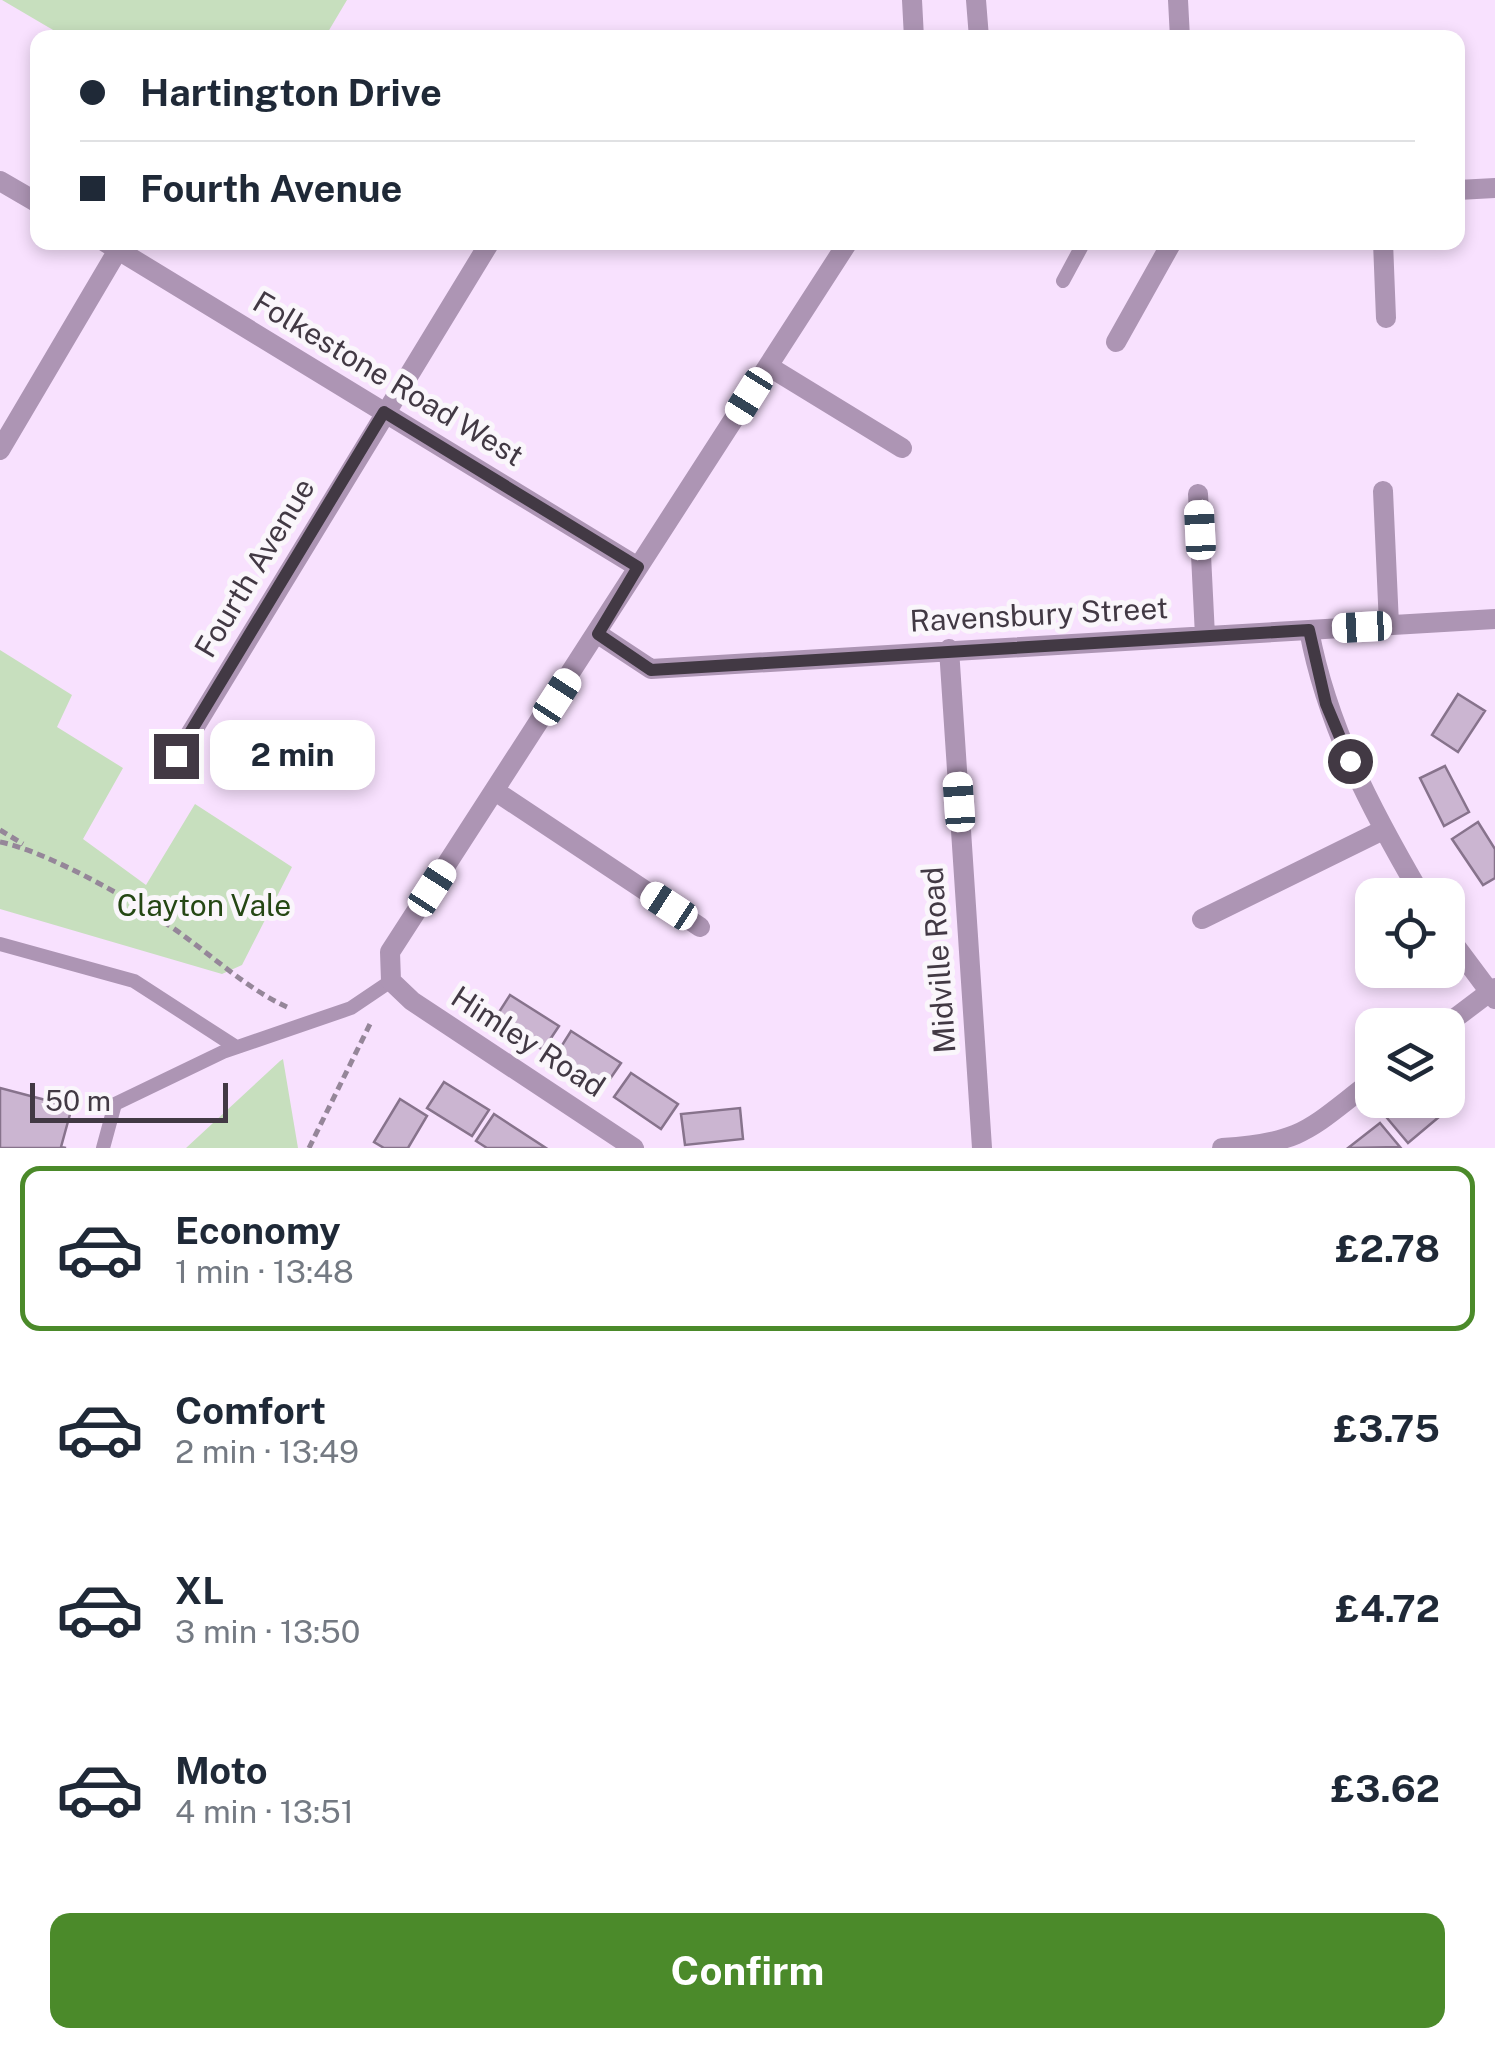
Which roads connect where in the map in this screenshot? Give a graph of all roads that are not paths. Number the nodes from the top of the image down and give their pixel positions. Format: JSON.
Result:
{"nodes":[{"id":1,"x":912,"y":0,"type":"edge"},
{"id":2,"x":976,"y":0,"type":"edge"},
{"id":3,"x":1178,"y":0,"type":"edge"},
{"id":4,"x":914,"y":30,"type":"edge"},
{"id":5,"x":978,"y":30,"type":"edge"},
{"id":6,"x":1180,"y":30,"type":"edge"},
{"id":7,"x":0,"y":180,"type":"edge"},
{"id":8,"x":1495,"y":188,"type":"edge"},
{"id":9,"x":1465,"y":190,"type":"edge"},
{"id":10,"x":30,"y":197,"type":"edge"},
{"id":11,"x":110,"y":250,"type":"edge"},
{"id":12,"x":119,"y":250,"type":"edge"},
{"id":13,"x":485,"y":250,"type":"edge"},
{"id":14,"x":843,"y":250,"type":"edge"},
{"id":15,"x":1080,"y":250,"type":"edge"},
{"id":16,"x":1168,"y":250,"type":"edge"},
{"id":17,"x":1382,"y":250,"type":"edge"},
{"id":18,"x":1063,"y":281,"type":"dead end"},
{"id":19,"x":1386,"y":318,"type":"dead end"},
{"id":20,"x":1116,"y":342,"type":"dead end"},
{"id":21,"x":768,"y":366,"type":"junction"},
{"id":22,"x":384,"y":412,"type":"junction"},
{"id":23,"x":902,"y":448,"type":"dead end"},
{"id":24,"x":0,"y":450,"type":"edge"},
{"id":25,"x":1383,"y":492,"type":"dead end"},
{"id":26,"x":1198,"y":494,"type":"dead end"},
{"id":27,"x":638,"y":567,"type":"junction"},
{"id":28,"x":1495,"y":619,"type":"edge"},
{"id":29,"x":1389,"y":625,"type":"junction"},
{"id":30,"x":1309,"y":630,"type":"junction"},
{"id":31,"x":598,"y":634,"type":"junction"},
{"id":32,"x":1205,"y":636,"type":"junction"},
{"id":33,"x":949,"y":649,"type":"junction"},
{"id":34,"x":176,"y":756,"type":"dead end"},
{"id":35,"x":495,"y":792,"type":"junction"},
{"id":36,"x":1383,"y":830,"type":"junction"},
{"id":37,"x":1411,"y":878,"type":"edge"},
{"id":38,"x":1202,"y":919,"type":"dead end"},
{"id":39,"x":700,"y":927,"type":"dead end"},
{"id":40,"x":0,"y":944,"type":"edge"},
{"id":41,"x":1465,"y":958,"type":"edge"},
{"id":42,"x":392,"y":981,"type":"junction"},
{"id":43,"x":1493,"y":993,"type":"edge"},
{"id":44,"x":1465,"y":1012,"type":"edge"},
{"id":45,"x":236,"y":1047,"type":"junction"},
{"id":46,"x":1355,"y":1094,"type":"edge"},
{"id":47,"x":102,"y":1148,"type":"edge"},
{"id":48,"x":634,"y":1148,"type":"edge"},
{"id":49,"x":982,"y":1148,"type":"edge"},
{"id":50,"x":1222,"y":1148,"type":"edge"}],
"edges":[{"from":1,"to":4,"type":"street"},
{"from":2,"to":5,"type":"street"},
{"from":3,"to":6,"type":"street"},
{"from":7,"to":10,"type":"street"},
{"from":8,"to":9,"type":"street"},
{"from":11,"to":24,"type":"street"},
{"from":12,"to":22,"type":"street","name":"Folkestone Road West"},
{"from":13,"to":22,"type":"street","name":"Fourth Avenue"},
{"from":14,"to":21,"type":"street"},
{"from":15,"to":18,"type":"lane"},
{"from":16,"to":20,"type":"street"},
{"from":17,"to":19,"type":"street"},
{"from":21,"to":23,"type":"street"},
{"from":21,"to":27,"type":"street"},
{"from":22,"to":27,"type":"street","name":"Folkestone Road West"},
{"from":22,"to":34,"type":"street","name":"Fourth Avenue"},
{"from":25,"to":29,"type":"street"},
{"from":26,"to":32,"type":"street"},
{"from":27,"to":31,"type":"street"},
{"from":28,"to":29,"type":"street","name":"Ravensbury Street"},
{"from":29,"to":30,"type":"street","name":"Ravensbury Street"},
{"from":30,"to":32,"type":"street","name":"Ravensbury Street"},
{"from":30,"to":36,"type":"street"},
{"from":31,"to":33,"type":"street","name":"Ravensbury Street"},
{"from":31,"to":35,"type":"street"},
{"from":32,"to":33,"type":"street","name":"Ravensbury Street"},
{"from":33,"to":49,"type":"street","name":"Midville Road"},
{"from":35,"to":39,"type":"street"},
{"from":35,"to":42,"type":"street"},
{"from":36,"to":37,"type":"street"},
{"from":36,"to":38,"type":"street"},
{"from":40,"to":45,"type":"lane"},
{"from":41,"to":43,"type":"street"},
{"from":42,"to":45,"type":"lane"},
{"from":42,"to":48,"type":"street","name":"Himley Road"},
{"from":43,"to":44,"type":"street"},
{"from":45,"to":47,"type":"lane"},
{"from":46,"to":50,"type":"street"}]}
